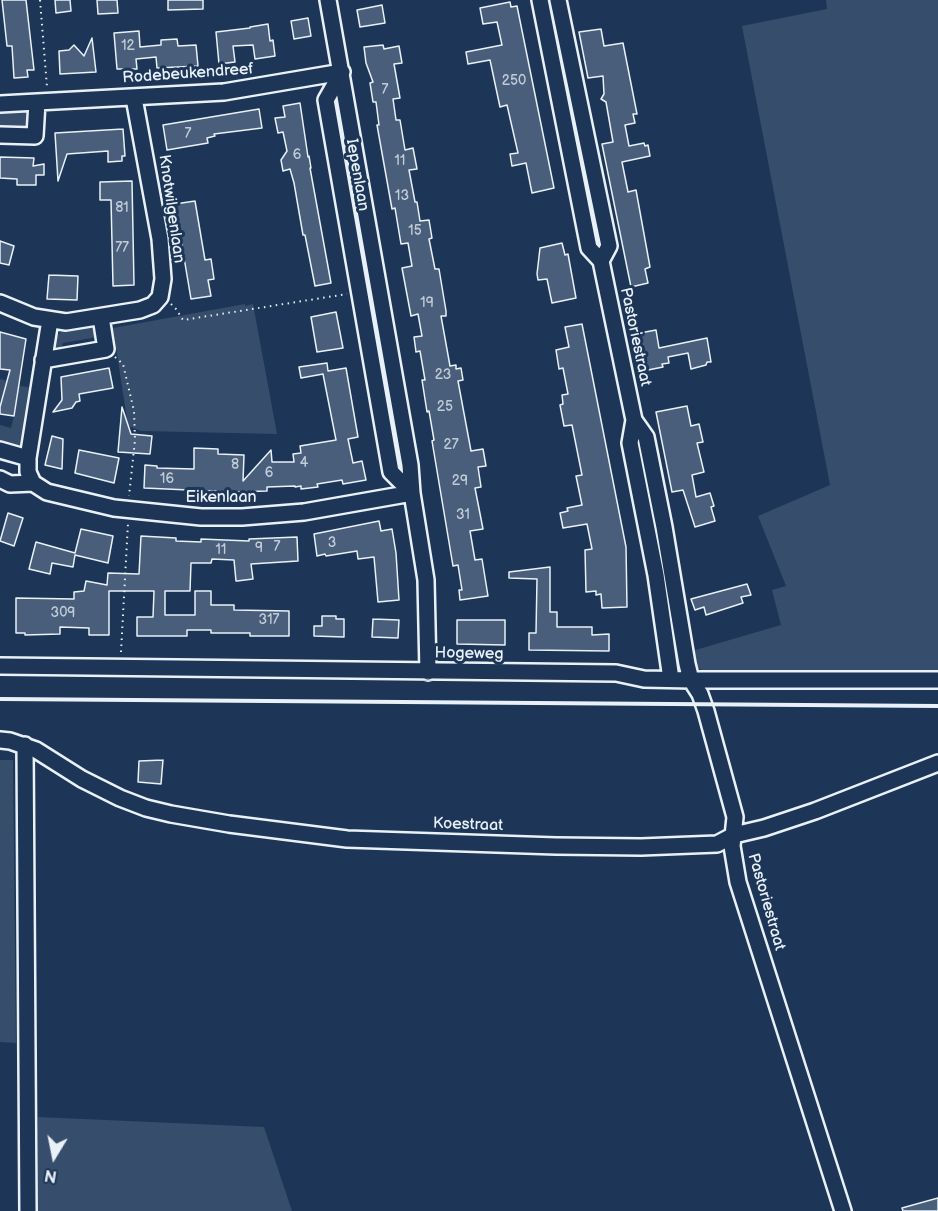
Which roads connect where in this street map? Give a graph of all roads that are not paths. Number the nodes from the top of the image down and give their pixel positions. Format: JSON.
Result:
{"nodes":[{"id":1,"x":328,"y":0,"type":"edge"},
{"id":2,"x":540,"y":0,"type":"edge"},
{"id":3,"x":558,"y":0,"type":"edge"},
{"id":4,"x":342,"y":72,"type":"junction"},
{"id":5,"x":134,"y":98,"type":"junction"},
{"id":6,"x":42,"y":102,"type":"junction"},
{"id":7,"x":0,"y":104,"type":"edge"},
{"id":8,"x":581,"y":114,"type":"junction"},
{"id":9,"x":563,"y":118,"type":"junction"},
{"id":10,"x":0,"y":135,"type":"edge"},
{"id":11,"x":601,"y":261,"type":"junction"},
{"id":12,"x":379,"y":284,"type":"junction"},
{"id":13,"x":358,"y":287,"type":"junction"},
{"id":14,"x":0,"y":303,"type":"edge"},
{"id":15,"x":101,"y":317,"type":"junction"},
{"id":16,"x":50,"y":320,"type":"junction"},
{"id":17,"x":43,"y":360,"type":"junction"},
{"id":18,"x":634,"y":420,"type":"junction"},
{"id":19,"x":0,"y":450,"type":"edge"},
{"id":20,"x":28,"y":458,"type":"junction"},
{"id":21,"x":0,"y":479,"type":"edge"},
{"id":22,"x":33,"y":483,"type":"junction"},
{"id":23,"x":412,"y":493,"type":"junction"},
{"id":24,"x":664,"y":527,"type":"junction"},
{"id":25,"x":647,"y":531,"type":"junction"},
{"id":26,"x":676,"y":599,"type":"junction"},
{"id":27,"x":660,"y":603,"type":"junction"},
{"id":28,"x":0,"y":666,"type":"edge"},
{"id":29,"x":428,"y":672,"type":"junction"},
{"id":30,"x":671,"y":679,"type":"junction"},
{"id":31,"x":691,"y":680,"type":"junction"},
{"id":32,"x":938,"y":680,"type":"edge"},
{"id":33,"x":0,"y":740,"type":"edge"},
{"id":34,"x":25,"y":746,"type":"junction"},
{"id":35,"x":938,"y":763,"type":"edge"},
{"id":36,"x":734,"y":835,"type":"junction"},
{"id":37,"x":28,"y":1211,"type":"edge"},
{"id":38,"x":843,"y":1211,"type":"edge"}],
"edges":[{"from":1,"to":4,"type":"street","name":"Iepenlaan"},
{"from":2,"to":9,"type":"street","name":"Pastoriestraat"},
{"from":3,"to":8,"type":"street","name":"Pastoriestraat"},
{"from":4,"to":5,"type":"street","name":"Rodebeukendreef"},
{"from":4,"to":12,"type":"street","name":"Iepenlaan"},
{"from":4,"to":13,"type":"street","name":"Iepenlaan"},
{"from":5,"to":6,"type":"street","name":"Rodebeukendreef"},
{"from":5,"to":15,"type":"street","name":"Knotwilgenlaan"},
{"from":6,"to":7,"type":"street","name":"Rodebeukendreef"},
{"from":6,"to":10,"type":"street"},
{"from":8,"to":9,"type":"street"},
{"from":8,"to":11,"type":"street","name":"Pastoriestraat"},
{"from":9,"to":11,"type":"street","name":"Pastoriestraat"},
{"from":11,"to":18,"type":"street","name":"Pastoriestraat"},
{"from":12,"to":13,"type":"street"},
{"from":12,"to":23,"type":"street","name":"Iepenlaan"},
{"from":13,"to":23,"type":"street","name":"Iepenlaan"},
{"from":14,"to":16,"type":"street"},
{"from":15,"to":16,"type":"street"},
{"from":15,"to":17,"type":"street"},
{"from":16,"to":17,"type":"street"},
{"from":17,"to":20,"type":"street"},
{"from":18,"to":24,"type":"street","name":"Pastoriestraat"},
{"from":18,"to":25,"type":"street","name":"Pastoriestraat"},
{"from":19,"to":20,"type":"street"},
{"from":20,"to":22,"type":"street"},
{"from":21,"to":22,"type":"street","name":"Eikenlaan"},
{"from":22,"to":23,"type":"street","name":"Eikenlaan"},
{"from":23,"to":29,"type":"street","name":"Iepenlaan"},
{"from":24,"to":25,"type":"street"},
{"from":24,"to":26,"type":"street","name":"Pastoriestraat"},
{"from":25,"to":27,"type":"street","name":"Pastoriestraat"},
{"from":26,"to":27,"type":"street"},
{"from":26,"to":31,"type":"street","name":"Pastoriestraat"},
{"from":27,"to":30,"type":"street","name":"Pastoriestraat"},
{"from":28,"to":29,"type":"street","name":"Hogeweg"},
{"from":29,"to":30,"type":"street","name":"Hogeweg"},
{"from":30,"to":31,"type":"street","name":"Hogeweg"},
{"from":31,"to":32,"type":"street","name":"Hogeweg"},
{"from":31,"to":36,"type":"street","name":"Pastoriestraat"},
{"from":33,"to":34,"type":"street","name":"Koestraat"},
{"from":34,"to":36,"type":"street","name":"Koestraat"},
{"from":34,"to":37,"type":"street"},
{"from":35,"to":36,"type":"street","name":"Koestraat"},
{"from":36,"to":38,"type":"street","name":"Pastoriestraat"}]}
